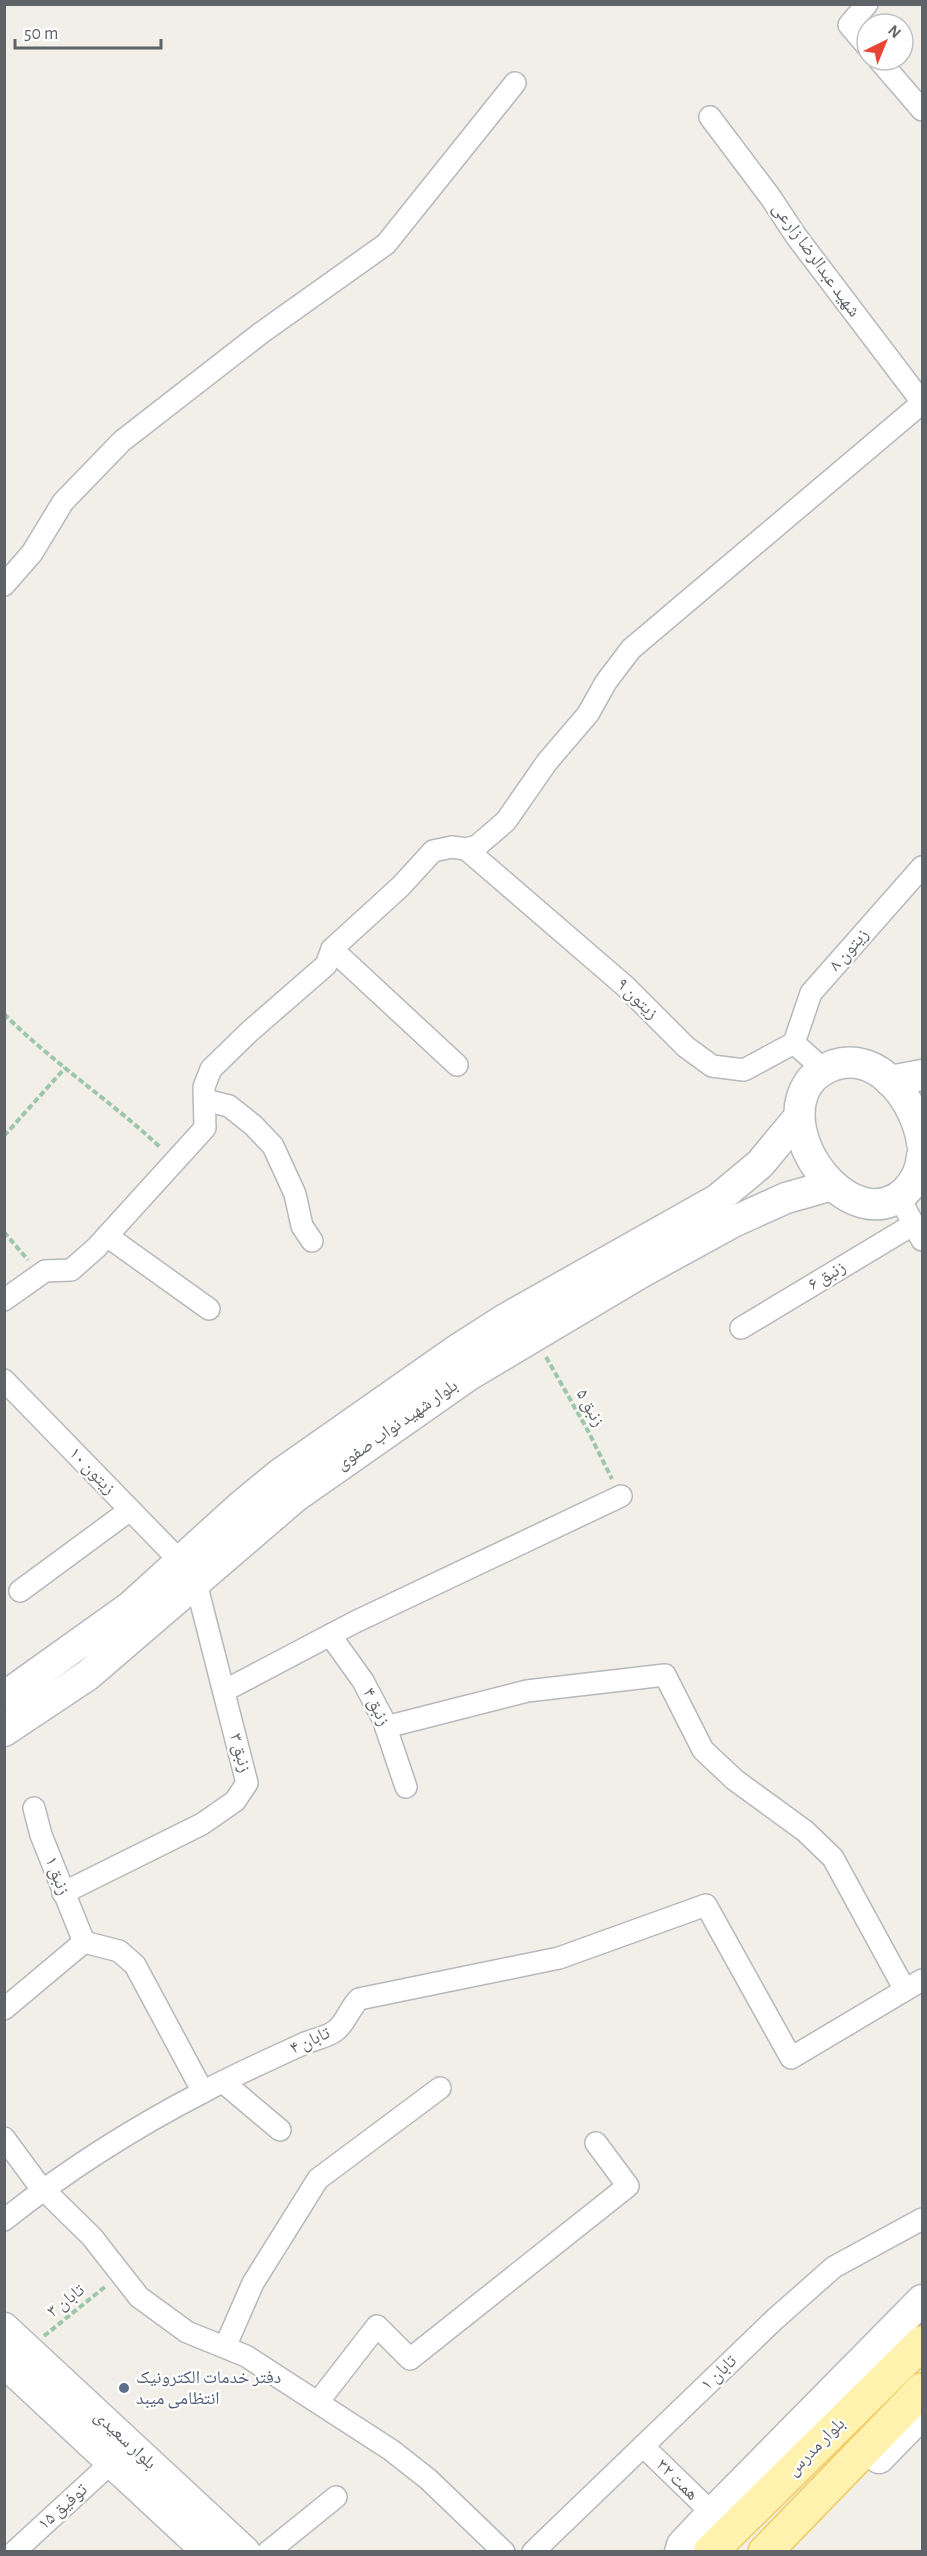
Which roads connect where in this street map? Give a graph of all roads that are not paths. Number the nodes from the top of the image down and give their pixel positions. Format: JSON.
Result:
{"nodes":[{"id":1,"x":855,"y":18,"type":"edge"},
{"id":2,"x":855,"y":32,"type":"edge"},
{"id":3,"x":889,"y":72,"type":"edge"},
{"id":4,"x":515,"y":83,"type":"dead end"},
{"id":5,"x":922,"y":110,"type":"edge"},
{"id":6,"x":710,"y":117,"type":"dead end"},
{"id":7,"x":922,"y":402,"type":"edge"},
{"id":8,"x":4,"y":585,"type":"edge"},
{"id":9,"x":466,"y":849,"type":"junction"},
{"id":10,"x":922,"y":867,"type":"edge"},
{"id":11,"x":332,"y":949,"type":"junction"},
{"id":12,"x":794,"y":1043,"type":"junction"},
{"id":13,"x":457,"y":1065,"type":"dead end"},
{"id":14,"x":823,"y":1069,"type":"junction"},
{"id":15,"x":922,"y":1075,"type":"edge"},
{"id":16,"x":890,"y":1081,"type":"junction"},
{"id":17,"x":205,"y":1100,"type":"junction"},
{"id":18,"x":799,"y":1117,"type":"junction"},
{"id":19,"x":922,"y":1143,"type":"edge"},
{"id":20,"x":922,"y":1156,"type":"edge"},
{"id":21,"x":832,"y":1185,"type":"junction"},
{"id":22,"x":899,"y":1197,"type":"junction"},
{"id":23,"x":918,"y":1232,"type":"edge"},
{"id":24,"x":107,"y":1236,"type":"junction"},
{"id":25,"x":312,"y":1241,"type":"dead end"},
{"id":26,"x":4,"y":1299,"type":"edge"},
{"id":27,"x":209,"y":1309,"type":"dead end"},
{"id":28,"x":741,"y":1328,"type":"dead end"},
{"id":29,"x":4,"y":1380,"type":"edge"},
{"id":30,"x":621,"y":1496,"type":"road end"},
{"id":31,"x":130,"y":1510,"type":"junction"},
{"id":32,"x":188,"y":1572,"type":"junction"},
{"id":33,"x":20,"y":1591,"type":"dead end"},
{"id":34,"x":138,"y":1617,"type":"junction"},
{"id":35,"x":330,"y":1635,"type":"junction"},
{"id":36,"x":224,"y":1691,"type":"junction"},
{"id":37,"x":4,"y":1697,"type":"edge"},
{"id":38,"x":386,"y":1727,"type":"junction"},
{"id":39,"x":4,"y":1731,"type":"edge"},
{"id":40,"x":406,"y":1787,"type":"dead end"},
{"id":41,"x":34,"y":1808,"type":"dead end"},
{"id":42,"x":63,"y":1893,"type":"junction"},
{"id":43,"x":84,"y":1942,"type":"junction"},
{"id":44,"x":914,"y":1985,"type":"edge"},
{"id":45,"x":4,"y":2009,"type":"edge"},
{"id":46,"x":223,"y":2082,"type":"junction"},
{"id":47,"x":440,"y":2088,"type":"dead end"},
{"id":48,"x":202,"y":2092,"type":"junction"},
{"id":49,"x":280,"y":2130,"type":"dead end"},
{"id":50,"x":4,"y":2138,"type":"edge"},
{"id":51,"x":596,"y":2143,"type":"dead end"},
{"id":52,"x":44,"y":2189,"type":"junction"},
{"id":53,"x":922,"y":2219,"type":"edge"},
{"id":54,"x":4,"y":2220,"type":"edge"},
{"id":55,"x":922,"y":2300,"type":"edge"},
{"id":56,"x":4,"y":2328,"type":"edge"},
{"id":57,"x":922,"y":2343,"type":"edge"},
{"id":58,"x":225,"y":2347,"type":"junction"},
{"id":59,"x":16,"y":2356,"type":"edge"},
{"id":60,"x":922,"y":2390,"type":"edge"},
{"id":61,"x":318,"y":2403,"type":"junction"},
{"id":62,"x":922,"y":2414,"type":"edge"},
{"id":63,"x":643,"y":2446,"type":"junction"},
{"id":64,"x":112,"y":2462,"type":"junction"},
{"id":65,"x":336,"y":2497,"type":"dead end"},
{"id":66,"x":169,"y":2498,"type":"junction"},
{"id":67,"x":712,"y":2513,"type":"junction"},
{"id":68,"x":14,"y":2552,"type":"edge"},
{"id":69,"x":208,"y":2552,"type":"edge"},
{"id":70,"x":245,"y":2552,"type":"edge"},
{"id":71,"x":268,"y":2552,"type":"edge"},
{"id":72,"x":504,"y":2552,"type":"edge"},
{"id":73,"x":532,"y":2552,"type":"edge"},
{"id":74,"x":680,"y":2552,"type":"edge"},
{"id":75,"x":710,"y":2552,"type":"edge"},
{"id":76,"x":765,"y":2552,"type":"edge"},
{"id":77,"x":786,"y":2552,"type":"edge"}],
"edges":[{"from":1,"to":2,"type":"street"},
{"from":3,"to":5,"type":"street"},
{"from":4,"to":8,"type":"street"},
{"from":6,"to":7,"type":"street","name":"شهید عبدالرضا زارعی"},
{"from":7,"to":9,"type":"street"},
{"from":9,"to":11,"type":"street"},
{"from":9,"to":12,"type":"street","name":"زیتون ۹"},
{"from":10,"to":12,"type":"street","name":"زیتون ۸"},
{"from":11,"to":13,"type":"street"},
{"from":11,"to":17,"type":"street"},
{"from":12,"to":14,"type":"street"},
{"from":14,"to":16,"type":"main road"},
{"from":14,"to":18,"type":"main road"},
{"from":15,"to":16,"type":"main road"},
{"from":16,"to":19,"type":"main road"},
{"from":17,"to":24,"type":"street"},
{"from":17,"to":25,"type":"street"},
{"from":18,"to":21,"type":"main road"},
{"from":18,"to":32,"type":"main road","name":"بلوار شهید نواب صفوی"},
{"from":20,"to":22,"type":"main road"},
{"from":21,"to":22,"type":"main road"},
{"from":21,"to":32,"type":"main road","name":"بلوار شهید نواب صفوی"},
{"from":22,"to":23,"type":"street"},
{"from":23,"to":28,"type":"street","name":"زنبق ۶"},
{"from":24,"to":26,"type":"street"},
{"from":24,"to":27,"type":"street"},
{"from":29,"to":31,"type":"street","name":"زیتون ۱۰"},
{"from":30,"to":35,"type":"street"},
{"from":31,"to":32,"type":"street","name":"زیتون ۱۰"},
{"from":31,"to":33,"type":"street"},
{"from":32,"to":34,"type":"main road","name":"بلوار شهید نواب صفوی"},
{"from":32,"to":36,"type":"street","name":"زنبق ۳"},
{"from":34,"to":37,"type":"main road","name":"بلوار شهید نواب صفوی"},
{"from":34,"to":39,"type":"main road","name":"بلوار شهید نواب صفوی"},
{"from":35,"to":36,"type":"street"},
{"from":35,"to":38,"type":"street","name":"زنبق ۴"},
{"from":36,"to":42,"type":"street","name":"زنبق ۳"},
{"from":38,"to":40,"type":"street","name":"زنبق ۴"},
{"from":38,"to":44,"type":"street"},
{"from":41,"to":42,"type":"street","name":"زنبق ۱"},
{"from":42,"to":43,"type":"street","name":"زنبق ۱"},
{"from":43,"to":45,"type":"street"},
{"from":43,"to":48,"type":"street"},
{"from":44,"to":46,"type":"street","name":"تابان ۴"},
{"from":46,"to":48,"type":"street","name":"تابان ۴"},
{"from":46,"to":49,"type":"street"},
{"from":47,"to":58,"type":"street"},
{"from":48,"to":52,"type":"street","name":"تابان ۴"},
{"from":50,"to":52,"type":"street"},
{"from":51,"to":61,"type":"street"},
{"from":52,"to":54,"type":"street","name":"تابان ۴"},
{"from":52,"to":58,"type":"street"},
{"from":53,"to":63,"type":"street","name":"تابان ۱"},
{"from":55,"to":67,"type":"main road"},
{"from":56,"to":59,"type":"main road","name":"بلوار سعیدی"},
{"from":57,"to":75,"type":"main road","name":"بلوار مدرس"},
{"from":58,"to":61,"type":"street"},
{"from":59,"to":64,"type":"main road","name":"بلوار سعیدی"},
{"from":59,"to":66,"type":"main road","name":"بلوار سعیدی"},
{"from":60,"to":76,"type":"main road","name":"بلوار مدرس"},
{"from":61,"to":72,"type":"street"},
{"from":62,"to":77,"type":"main road"},
{"from":63,"to":67,"type":"street","name":"همت ۳۲"},
{"from":63,"to":73,"type":"street","name":"تابان ۱"},
{"from":64,"to":66,"type":"main road","name":"بلوار سعیدی"},
{"from":64,"to":68,"type":"street","name":"توفیق ۱۵"},
{"from":65,"to":71,"type":"street"},
{"from":66,"to":69,"type":"main road","name":"بلوار سعیدی"},
{"from":66,"to":70,"type":"main road","name":"بلوار سعیدی"},
{"from":67,"to":74,"type":"main road"}]}
